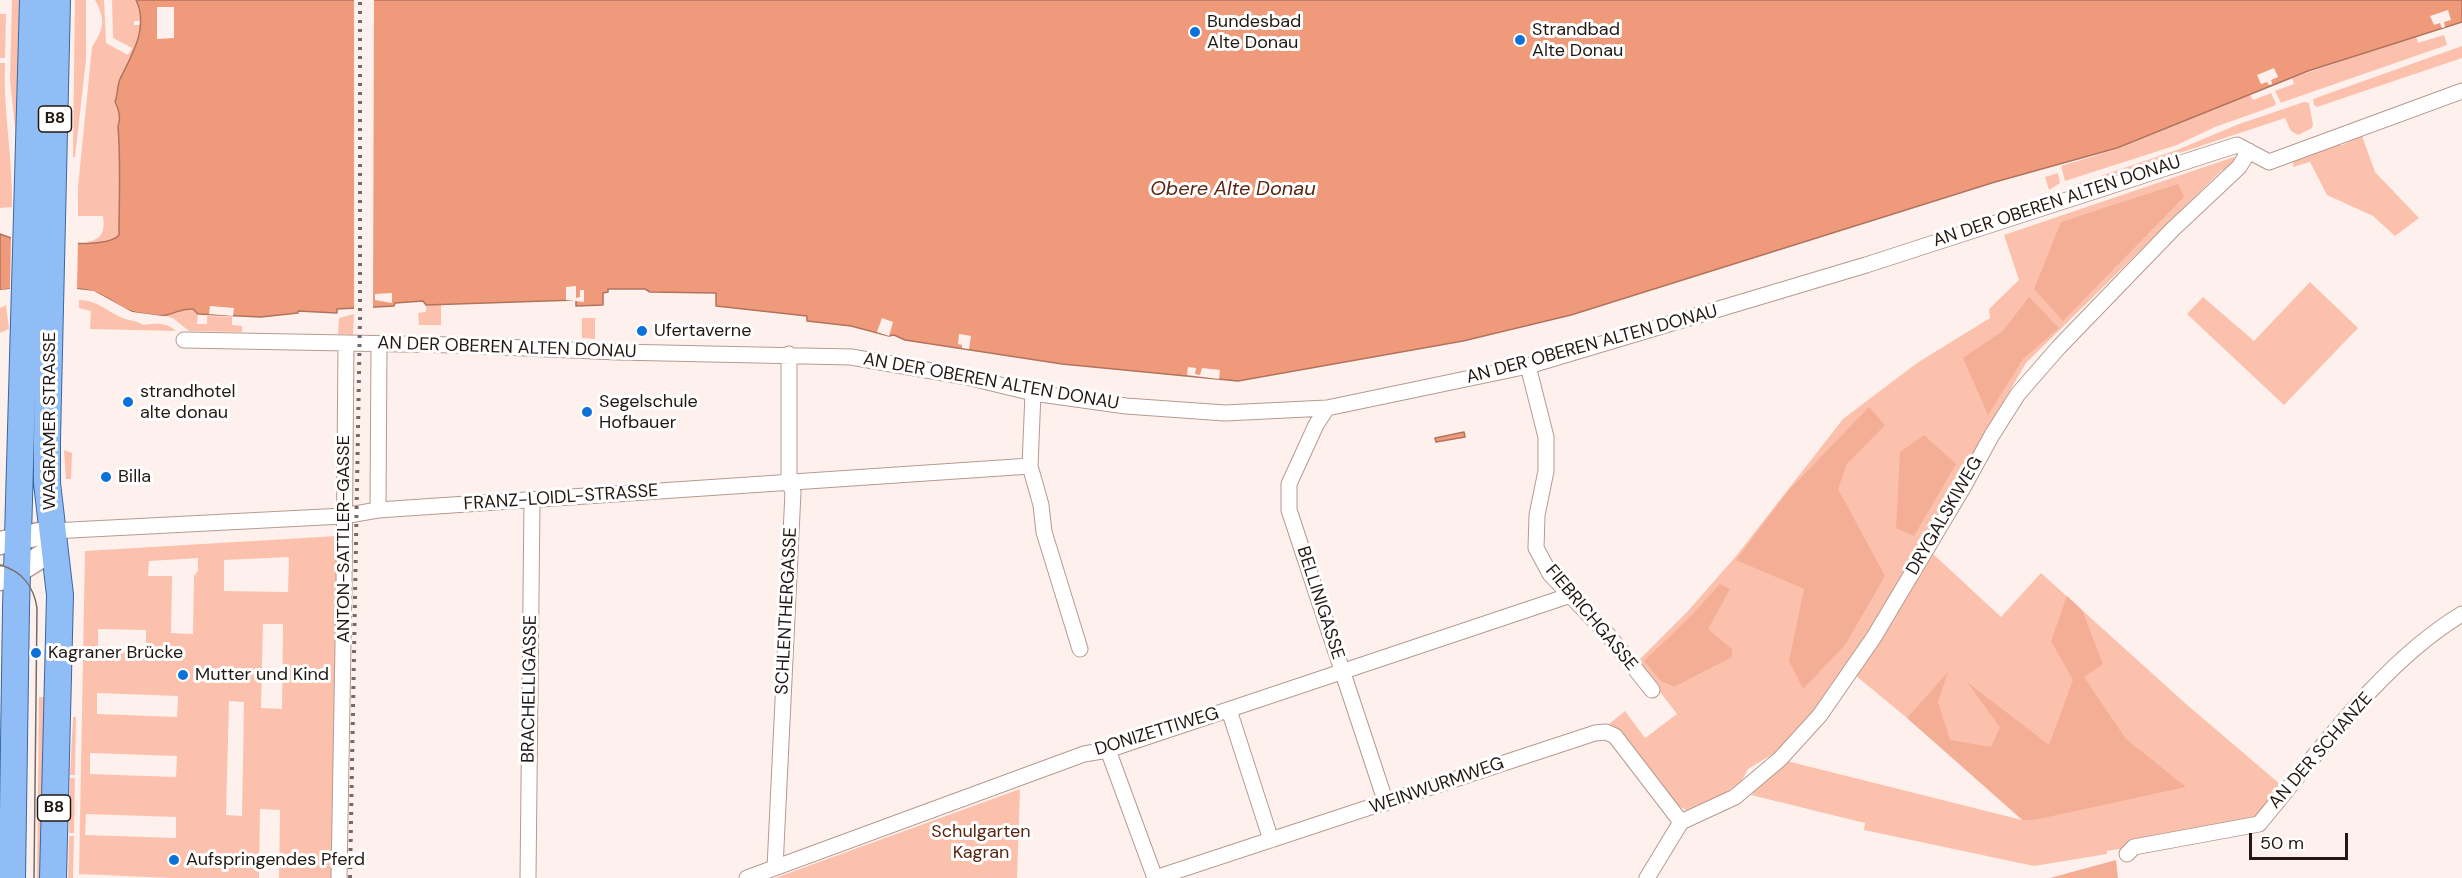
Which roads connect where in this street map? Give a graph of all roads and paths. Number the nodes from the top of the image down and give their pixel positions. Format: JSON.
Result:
{"nodes":[{"id":1,"x":33,"y":0,"type":"edge"},
{"id":2,"x":57,"y":0,"type":"edge"},
{"id":3,"x":2462,"y":91,"type":"edge"},
{"id":4,"x":2249,"y":151,"type":"junction"},
{"id":5,"x":39,"y":237,"type":"junction"},
{"id":6,"x":38,"y":301,"type":"junction"},
{"id":7,"x":184,"y":340,"type":"dead end"},
{"id":8,"x":346,"y":343,"type":"junction"},
{"id":9,"x":379,"y":345,"type":"junction"},
{"id":10,"x":789,"y":354,"type":"junction"},
{"id":11,"x":1528,"y":366,"type":"junction"},
{"id":12,"x":1034,"y":393,"type":"junction"},
{"id":13,"x":1327,"y":408,"type":"junction"},
{"id":14,"x":1030,"y":466,"type":"junction"},
{"id":15,"x":789,"y":482,"type":"junction"},
{"id":16,"x":532,"y":500,"type":"junction"},
{"id":17,"x":378,"y":510,"type":"junction"},
{"id":18,"x":343,"y":516,"type":"junction"},
{"id":19,"x":10,"y":540,"type":"edge"},
{"id":20,"x":53,"y":540,"type":"junction"},
{"id":21,"x":9,"y":575,"type":"edge"},
{"id":22,"x":1571,"y":595,"type":"junction"},
{"id":23,"x":2462,"y":614,"type":"edge"},
{"id":24,"x":1080,"y":649,"type":"dead end"},
{"id":25,"x":1342,"y":672,"type":"junction"},
{"id":26,"x":1652,"y":690,"type":"dead end"},
{"id":27,"x":1229,"y":710,"type":"junction"},
{"id":28,"x":1108,"y":750,"type":"junction"},
{"id":29,"x":1386,"y":803,"type":"junction"},
{"id":30,"x":1681,"y":822,"type":"junction"},
{"id":31,"x":1271,"y":840,"type":"junction"},
{"id":32,"x":6,"y":850,"type":"edge"},
{"id":33,"x":2127,"y":854,"type":"dead end"},
{"id":34,"x":775,"y":868,"type":"junction"},
{"id":35,"x":12,"y":878,"type":"edge"},
{"id":36,"x":53,"y":878,"type":"edge"},
{"id":37,"x":339,"y":878,"type":"edge"},
{"id":38,"x":528,"y":878,"type":"edge"},
{"id":39,"x":747,"y":878,"type":"edge"},
{"id":40,"x":1155,"y":878,"type":"edge"},
{"id":41,"x":1647,"y":878,"type":"edge"}],
"edges":[{"from":1,"to":5,"type":"main road","name":"WAGRAMER STRASSE","number":"B8"},
{"from":2,"to":5,"type":"main road","name":"WAGRAMER STRASSE","number":"B8"},
{"from":3,"to":4,"type":"street","name":"AN DER OBEREN ALTEN DONAU"},
{"from":4,"to":11,"type":"street","name":"AN DER OBEREN ALTEN DONAU"},
{"from":4,"to":30,"type":"street","name":"DRYGALSKIWEG"},
{"from":5,"to":6,"type":"main road","name":"WAGRAMER STRASSE","number":"B8"},
{"from":6,"to":19,"type":"main road","name":"WAGRAMER STRASSE","number":"B8"},
{"from":6,"to":20,"type":"main road","name":"WAGRAMER STRASSE","number":"B8"},
{"from":7,"to":8,"type":"street","name":"AN DER OBEREN ALTEN DONAU"},
{"from":8,"to":9,"type":"street","name":"AN DER OBEREN ALTEN DONAU"},
{"from":8,"to":18,"type":"street","name":"ANTON-SATTLER-GASSE"},
{"from":9,"to":10,"type":"street","name":"AN DER OBEREN ALTEN DONAU"},
{"from":9,"to":17,"type":"street","name":"ANTON-SATTLER-GASSE"},
{"from":10,"to":12,"type":"street","name":"AN DER OBEREN ALTEN DONAU"},
{"from":10,"to":15,"type":"street","name":"SCHLENTHERGASSE"},
{"from":11,"to":13,"type":"street","name":"AN DER OBEREN ALTEN DONAU"},
{"from":11,"to":22,"type":"street","name":"FIEBRICHGASSE"},
{"from":12,"to":13,"type":"street","name":"AN DER OBEREN ALTEN DONAU"},
{"from":12,"to":14,"type":"street"},
{"from":13,"to":25,"type":"street","name":"BELLINIGASSE"},
{"from":14,"to":15,"type":"street","name":"FRANZ-LOIDL-STRASSE"},
{"from":14,"to":24,"type":"street"},
{"from":15,"to":16,"type":"street","name":"FRANZ-LOIDL-STRASSE"},
{"from":15,"to":34,"type":"street","name":"SCHLENTHERGASSE"},
{"from":16,"to":17,"type":"street","name":"FRANZ-LOIDL-STRASSE"},
{"from":16,"to":38,"type":"street","name":"BRACHELLIGASSE"},
{"from":17,"to":18,"type":"street","name":"FRANZ-LOIDL-STRASSE"},
{"from":18,"to":20,"type":"street","name":"FRANZ-LOIDL-STRASSE"},
{"from":18,"to":37,"type":"street","name":"ANTON-SATTLER-GASSE"},
{"from":19,"to":20,"type":"main road"},
{"from":19,"to":21,"type":"main road","name":"WAGRAMER STRASSE","number":"B8"},
{"from":20,"to":21,"type":"main road"},
{"from":20,"to":36,"type":"main road","name":"WAGRAMER STRASSE","number":"B8"},
{"from":21,"to":32,"type":"main road","name":"WAGRAMER STRASSE","number":"B8"},
{"from":22,"to":25,"type":"street","name":"DONIZETTIWEG"},
{"from":22,"to":26,"type":"street","name":"FIEBRICHGASSE"},
{"from":23,"to":33,"type":"street","name":"AN DER SCHANZE"},
{"from":25,"to":27,"type":"street","name":"DONIZETTIWEG"},
{"from":25,"to":29,"type":"street","name":"BELLINIGASSE"},
{"from":27,"to":28,"type":"street","name":"DONIZETTIWEG"},
{"from":27,"to":31,"type":"street"},
{"from":28,"to":34,"type":"street","name":"DONIZETTIWEG"},
{"from":28,"to":40,"type":"street"},
{"from":29,"to":30,"type":"street","name":"WEINWURMWEG"},
{"from":29,"to":31,"type":"street","name":"WEINWURMWEG"},
{"from":30,"to":41,"type":"street"},
{"from":31,"to":40,"type":"street","name":"WEINWURMWEG"},
{"from":32,"to":35,"type":"main road","name":"WAGRAMER STRASSE","number":"B8"},
{"from":34,"to":39,"type":"street","name":"DONIZETTIWEG"}]}
